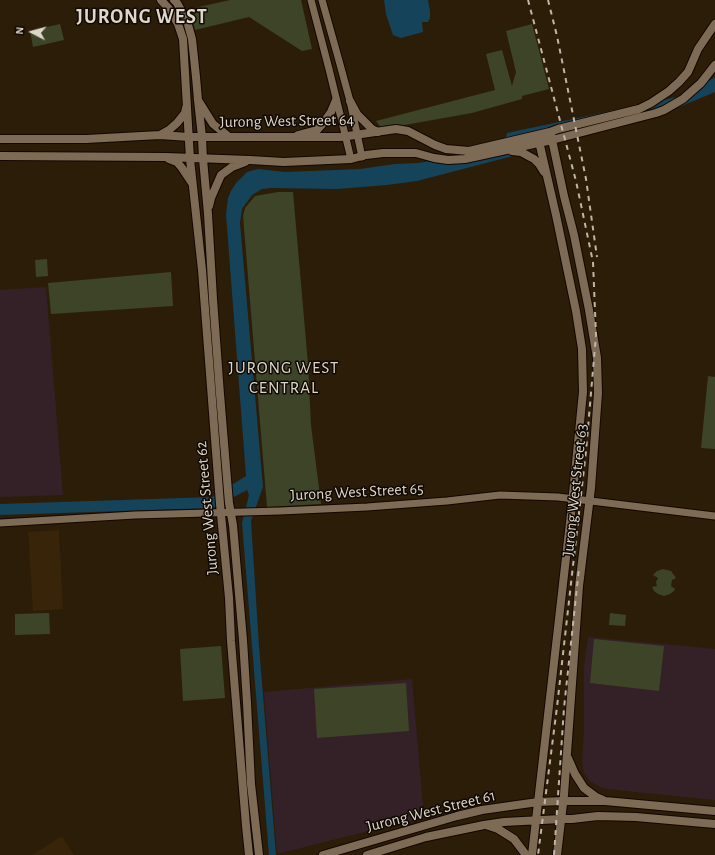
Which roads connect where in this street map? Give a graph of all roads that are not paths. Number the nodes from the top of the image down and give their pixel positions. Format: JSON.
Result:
{"nodes":[{"id":1,"x":160,"y":0,"type":"edge"},
{"id":2,"x":174,"y":0,"type":"edge"},
{"id":3,"x":311,"y":0,"type":"edge"},
{"id":4,"x":322,"y":0,"type":"edge"},
{"id":5,"x":715,"y":24,"type":"edge"},
{"id":6,"x":715,"y":65,"type":"edge"},
{"id":7,"x":198,"y":100,"type":"junction"},
{"id":8,"x":336,"y":100,"type":"junction"},
{"id":9,"x":350,"y":101,"type":"junction"},
{"id":10,"x":187,"y":102,"type":"junction"},
{"id":11,"x":378,"y":132,"type":"junction"},
{"id":12,"x":160,"y":135,"type":"junction"},
{"id":13,"x":357,"y":135,"type":"junction"},
{"id":14,"x":228,"y":136,"type":"junction"},
{"id":15,"x":551,"y":136,"type":"junction"},
{"id":16,"x":189,"y":137,"type":"junction"},
{"id":17,"x":202,"y":137,"type":"junction"},
{"id":18,"x":345,"y":137,"type":"junction"},
{"id":19,"x":0,"y":138,"type":"edge"},
{"id":20,"x":292,"y":138,"type":"junction"},
{"id":21,"x":538,"y":138,"type":"junction"},
{"id":22,"x":509,"y":150,"type":"junction"},
{"id":23,"x":0,"y":156,"type":"edge"},
{"id":24,"x":362,"y":156,"type":"junction"},
{"id":25,"x":166,"y":157,"type":"junction"},
{"id":26,"x":190,"y":159,"type":"junction"},
{"id":27,"x":203,"y":159,"type":"junction"},
{"id":28,"x":350,"y":159,"type":"junction"},
{"id":29,"x":250,"y":160,"type":"junction"},
{"id":30,"x":549,"y":182,"type":"junction"},
{"id":31,"x":194,"y":189,"type":"junction"},
{"id":32,"x":208,"y":214,"type":"junction"},
{"id":33,"x":572,"y":498,"type":"junction"},
{"id":34,"x":590,"y":500,"type":"junction"},
{"id":35,"x":221,"y":513,"type":"junction"},
{"id":36,"x":230,"y":513,"type":"junction"},
{"id":37,"x":715,"y":516,"type":"edge"},
{"id":38,"x":0,"y":522,"type":"edge"},
{"id":39,"x":566,"y":755,"type":"junction"},
{"id":40,"x":563,"y":801,"type":"junction"},
{"id":41,"x":605,"y":801,"type":"junction"},
{"id":42,"x":538,"y":802,"type":"junction"},
{"id":43,"x":715,"y":811,"type":"edge"},
{"id":44,"x":561,"y":819,"type":"junction"},
{"id":45,"x":536,"y":820,"type":"junction"},
{"id":46,"x":715,"y":824,"type":"edge"},
{"id":47,"x":484,"y":825,"type":"junction"},
{"id":48,"x":249,"y":855,"type":"edge"},
{"id":49,"x":259,"y":855,"type":"edge"},
{"id":50,"x":323,"y":855,"type":"edge"},
{"id":51,"x":367,"y":855,"type":"edge"},
{"id":52,"x":526,"y":855,"type":"edge"},
{"id":53,"x":532,"y":855,"type":"edge"},
{"id":54,"x":557,"y":855,"type":"edge"}],
"edges":[{"from":1,"to":10,"type":"street","name":"Jurong West Street 62"},
{"from":2,"to":7,"type":"street","name":"Jurong West Street 62"},
{"from":3,"to":8,"type":"street"},
{"from":4,"to":9,"type":"street"},
{"from":5,"to":15,"type":"street","name":"Jurong West Street 64"},
{"from":6,"to":15,"type":"street","name":"Jurong West Street 64"},
{"from":7,"to":14,"type":"street"},
{"from":7,"to":17,"type":"street","name":"Jurong West Street 62"},
{"from":8,"to":18,"type":"street"},
{"from":8,"to":20,"type":"street"},
{"from":9,"to":11,"type":"street"},
{"from":9,"to":13,"type":"street"},
{"from":10,"to":12,"type":"street"},
{"from":10,"to":16,"type":"street","name":"Jurong West Street 62"},
{"from":11,"to":13,"type":"street","name":"Jurong West Street 64"},
{"from":11,"to":21,"type":"street","name":"Jurong West Street 64"},
{"from":12,"to":16,"type":"street","name":"Jurong West Street 64"},
{"from":12,"to":19,"type":"street","name":"Jurong West Street 64"},
{"from":13,"to":18,"type":"street","name":"Jurong West Street 64"},
{"from":13,"to":24,"type":"street"},
{"from":14,"to":17,"type":"street","name":"Jurong West Street 64"},
{"from":14,"to":20,"type":"street","name":"Jurong West Street 64"},
{"from":15,"to":21,"type":"street","name":"Jurong West Street 64"},
{"from":15,"to":34,"type":"street","name":"Jurong West Street 63"},
{"from":16,"to":17,"type":"street","name":"Jurong West Street 64"},
{"from":16,"to":26,"type":"street","name":"Jurong West Street 62"},
{"from":17,"to":27,"type":"street","name":"Jurong West Street 62"},
{"from":18,"to":20,"type":"street","name":"Jurong West Street 64"},
{"from":18,"to":28,"type":"street"},
{"from":21,"to":22,"type":"street","name":"Jurong West Street 64"},
{"from":21,"to":30,"type":"street","name":"Jurong West Street 63"},
{"from":22,"to":24,"type":"street","name":"Jurong West Street 64"},
{"from":22,"to":30,"type":"street"},
{"from":23,"to":25,"type":"street","name":"Jurong West Street 64"},
{"from":24,"to":28,"type":"street","name":"Jurong West Street 64"},
{"from":25,"to":26,"type":"street","name":"Jurong West Street 64"},
{"from":25,"to":31,"type":"street"},
{"from":26,"to":27,"type":"street","name":"Jurong West Street 64"},
{"from":26,"to":31,"type":"street","name":"Jurong West Street 62"},
{"from":27,"to":29,"type":"street","name":"Jurong West Street 64"},
{"from":27,"to":32,"type":"street","name":"Jurong West Street 62"},
{"from":28,"to":29,"type":"street","name":"Jurong West Street 64"},
{"from":29,"to":32,"type":"street"},
{"from":30,"to":33,"type":"street","name":"Jurong West Street 63"},
{"from":31,"to":35,"type":"street","name":"Jurong West Street 62"},
{"from":32,"to":36,"type":"street","name":"Jurong West Street 62"},
{"from":33,"to":34,"type":"street","name":"Jurong West Street 65"},
{"from":33,"to":36,"type":"street","name":"Jurong West Street 65"},
{"from":33,"to":42,"type":"street","name":"Jurong West Street 63"},
{"from":34,"to":37,"type":"street","name":"Jurong West Street 65"},
{"from":34,"to":39,"type":"street","name":"Jurong West Street 63"},
{"from":35,"to":36,"type":"street","name":"Jurong West Street 65"},
{"from":35,"to":38,"type":"street","name":"Jurong West Street 65"},
{"from":35,"to":48,"type":"street","name":"Jurong West Street 62"},
{"from":36,"to":49,"type":"street","name":"Jurong West Street 62"},
{"from":39,"to":40,"type":"street","name":"Jurong West Street 63"},
{"from":39,"to":41,"type":"street"},
{"from":40,"to":41,"type":"street","name":"Jurong West Street 61"},
{"from":40,"to":42,"type":"street","name":"Jurong West Street 61"},
{"from":40,"to":44,"type":"street","name":"Jurong West Street 63"},
{"from":41,"to":43,"type":"street","name":"Jurong West Street 61"},
{"from":42,"to":45,"type":"street","name":"Jurong West Street 63"},
{"from":42,"to":50,"type":"street","name":"Jurong West Street 61"},
{"from":44,"to":45,"type":"street","name":"Jurong West Street 61"},
{"from":44,"to":46,"type":"street","name":"Jurong West Street 61"},
{"from":44,"to":54,"type":"street","name":"Jurong West Street 63"},
{"from":45,"to":47,"type":"street","name":"Jurong West Street 61"},
{"from":45,"to":53,"type":"street","name":"Jurong West Street 63"},
{"from":47,"to":51,"type":"street","name":"Jurong West Street 61"},
{"from":47,"to":52,"type":"street"}]}
